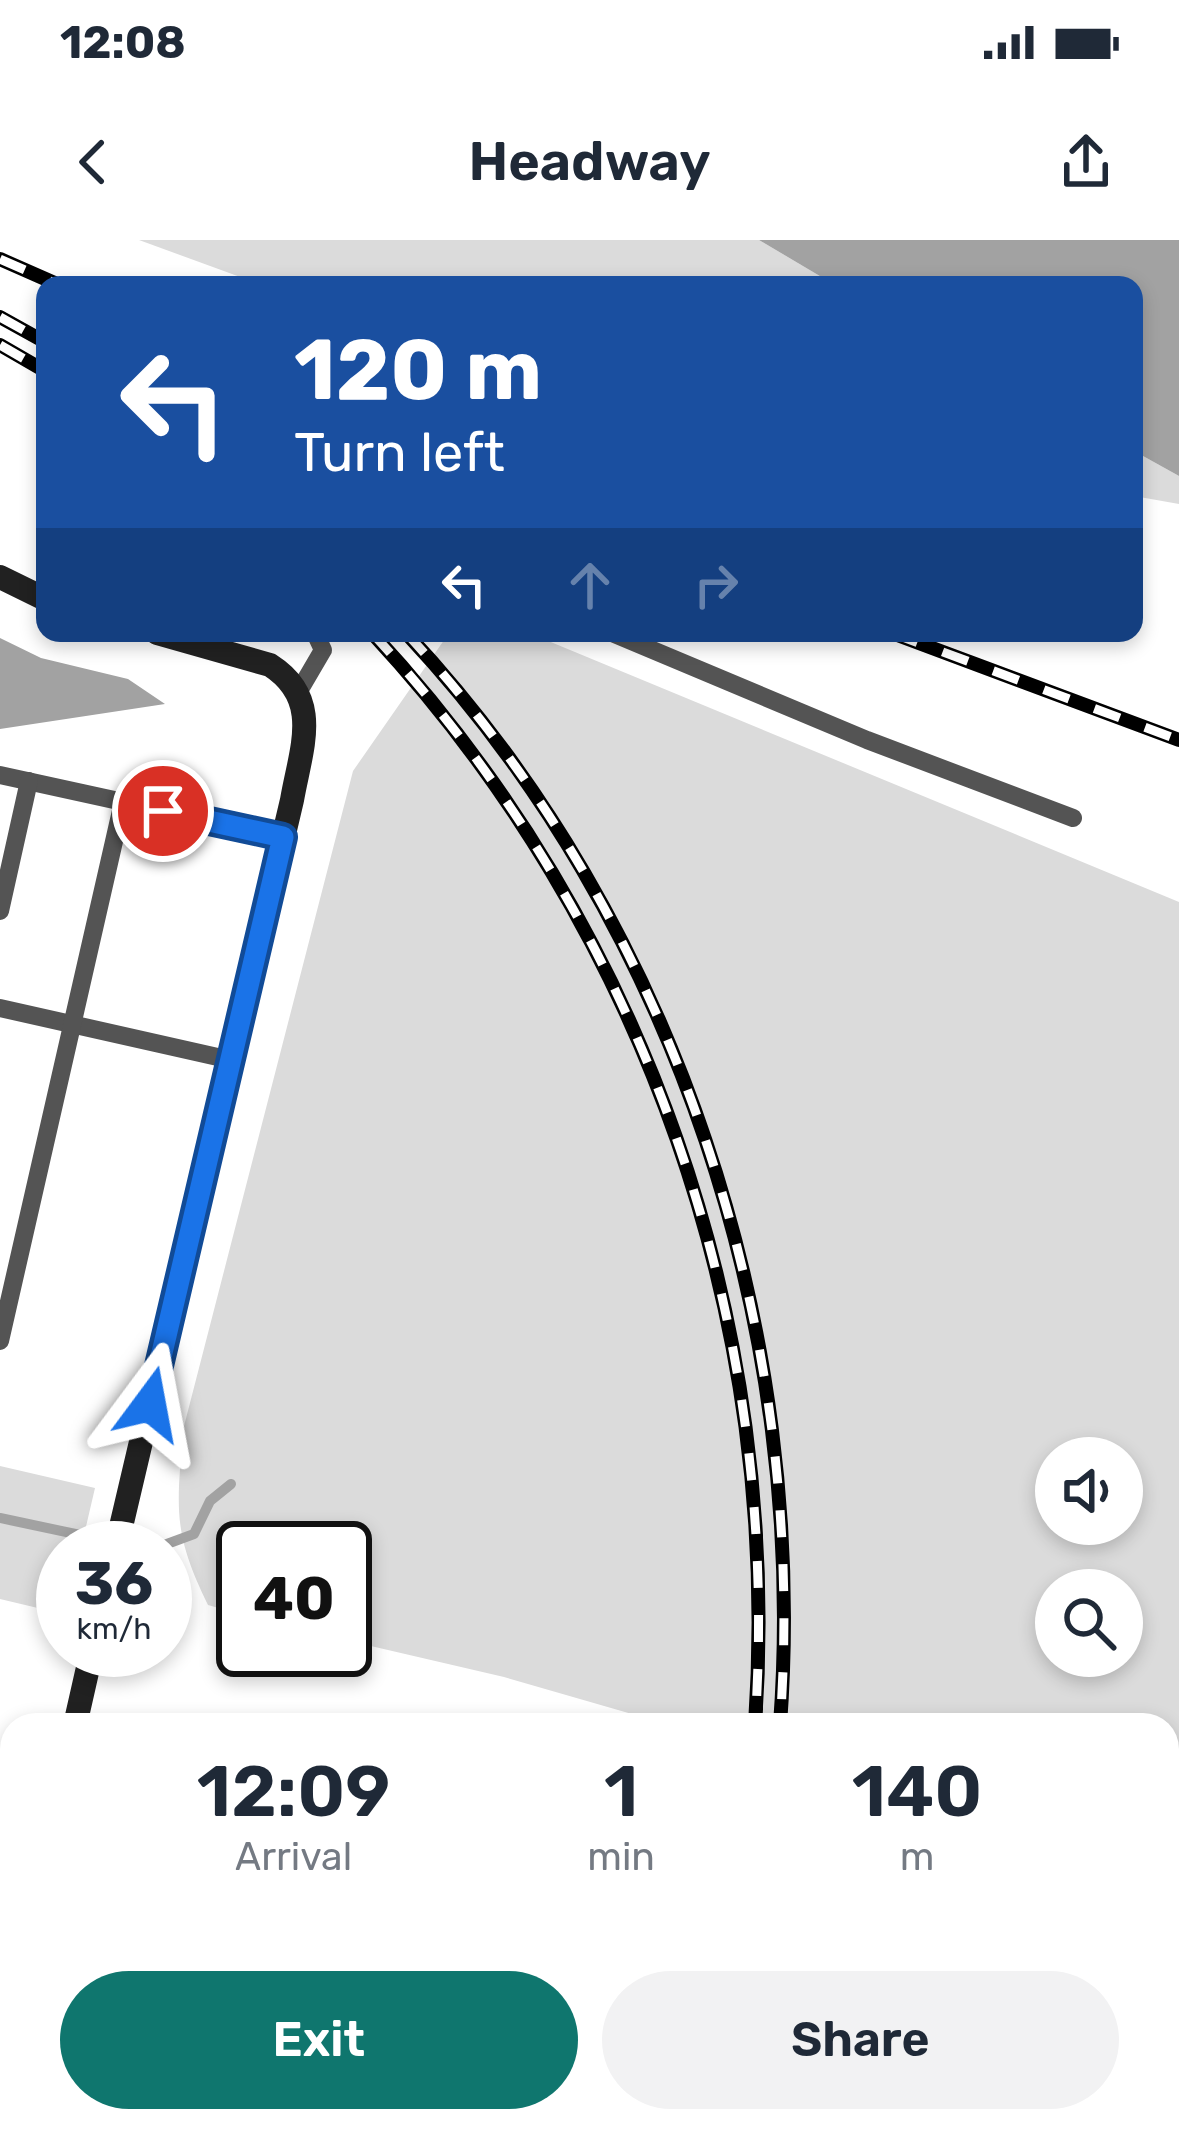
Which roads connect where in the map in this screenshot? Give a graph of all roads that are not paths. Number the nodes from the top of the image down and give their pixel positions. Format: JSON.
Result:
{"nodes":[{"id":1,"x":0,"y":577,"type":"edge"},
{"id":2,"x":36,"y":594,"type":"edge"},
{"id":3,"x":189,"y":642,"type":"edge"},
{"id":4,"x":319,"y":642,"type":"edge"},
{"id":5,"x":633,"y":642,"type":"edge"},
{"id":6,"x":299,"y":691,"type":"junction"},
{"id":7,"x":0,"y":776,"type":"edge"},
{"id":8,"x":29,"y":781,"type":"junction"},
{"id":9,"x":123,"y":802,"type":"junction"},
{"id":10,"x":1072,"y":818,"type":"dead end"},
{"id":11,"x":283,"y":837,"type":"junction"},
{"id":12,"x":0,"y":911,"type":"edge"},
{"id":13,"x":0,"y":1008,"type":"edge"},
{"id":14,"x":73,"y":1024,"type":"junction"},
{"id":15,"x":231,"y":1060,"type":"junction"},
{"id":16,"x":0,"y":1341,"type":"edge"},
{"id":17,"x":122,"y":1521,"type":"edge"},
{"id":18,"x":86,"y":1677,"type":"edge"},
{"id":19,"x":79,"y":1713,"type":"edge"}],
"edges":[{"from":1,"to":2,"type":"street"},
{"from":3,"to":6,"type":"street"},
{"from":4,"to":6,"type":"lane"},
{"from":5,"to":10,"type":"lane"},
{"from":6,"to":11,"type":"street"},
{"from":7,"to":8,"type":"lane"},
{"from":8,"to":9,"type":"lane"},
{"from":8,"to":12,"type":"lane"},
{"from":9,"to":11,"type":"lane"},
{"from":9,"to":14,"type":"lane"},
{"from":11,"to":15,"type":"street"},
{"from":13,"to":14,"type":"lane"},
{"from":14,"to":15,"type":"lane"},
{"from":14,"to":16,"type":"lane"},
{"from":15,"to":17,"type":"street"},
{"from":18,"to":19,"type":"street"}]}
